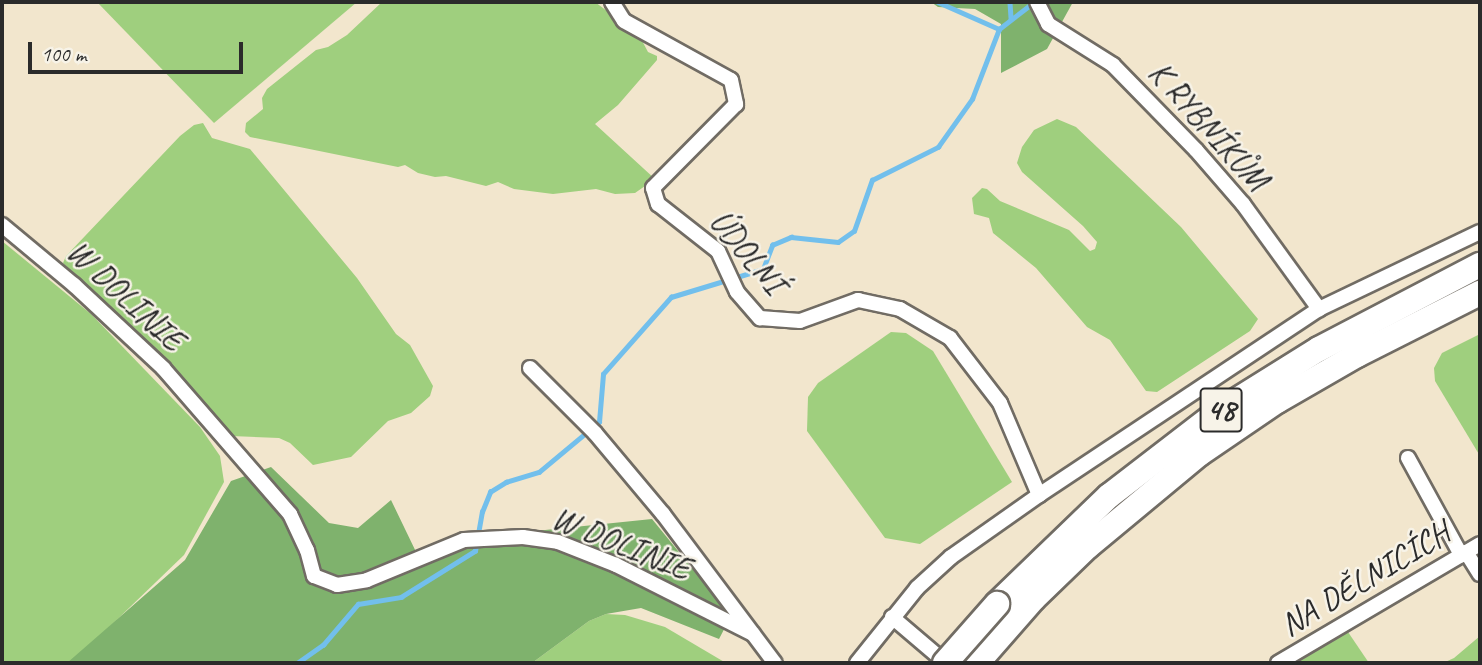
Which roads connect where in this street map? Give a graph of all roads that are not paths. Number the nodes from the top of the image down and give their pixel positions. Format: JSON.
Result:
{"nodes":[{"id":1,"x":612,"y":2,"type":"edge"},
{"id":2,"x":1039,"y":5,"type":"edge"},
{"id":3,"x":2,"y":225,"type":"edge"},
{"id":4,"x":1480,"y":232,"type":"edge"},
{"id":5,"x":1480,"y":265,"type":"edge"},
{"id":6,"x":1480,"y":293,"type":"edge"},
{"id":7,"x":1320,"y":310,"type":"junction"},
{"id":8,"x":530,"y":368,"type":"dead end"},
{"id":9,"x":1408,"y":458,"type":"dead end"},
{"id":10,"x":1039,"y":495,"type":"junction"},
{"id":11,"x":1480,"y":544,"type":"edge"},
{"id":12,"x":1463,"y":554,"type":"junction"},
{"id":13,"x":1480,"y":574,"type":"edge"},
{"id":14,"x":1006,"y":611,"type":"junction"},
{"id":15,"x":892,"y":617,"type":"junction"},
{"id":16,"x":753,"y":634,"type":"junction"},
{"id":17,"x":775,"y":663,"type":"edge"},
{"id":18,"x":857,"y":663,"type":"edge"},
{"id":19,"x":946,"y":663,"type":"edge"},
{"id":20,"x":977,"y":663,"type":"edge"},
{"id":21,"x":1278,"y":663,"type":"edge"}],
"edges":[{"from":1,"to":10,"type":"street","name":"ÚDOLNÍ"},
{"from":2,"to":7,"type":"street","name":"K RYBNÍKŮM"},
{"from":3,"to":16,"type":"street","name":"W DOLINIE"},
{"from":4,"to":7,"type":"street"},
{"from":5,"to":14,"type":"highway","number":"48"},
{"from":6,"to":14,"type":"highway","number":"48"},
{"from":7,"to":10,"type":"street"},
{"from":8,"to":16,"type":"street","name":"W DOLINIE"},
{"from":9,"to":12,"type":"street"},
{"from":10,"to":15,"type":"street"},
{"from":11,"to":12,"type":"street","name":"NA DĚLNICÍCH"},
{"from":12,"to":13,"type":"street"},
{"from":12,"to":21,"type":"street","name":"NA DĚLNICÍCH"},
{"from":14,"to":19,"type":"highway","number":"48","bridge":true},
{"from":14,"to":20,"type":"highway","number":"48"},
{"from":15,"to":18,"type":"street"},
{"from":15,"to":19,"type":"street"},
{"from":16,"to":17,"type":"street"}]}
